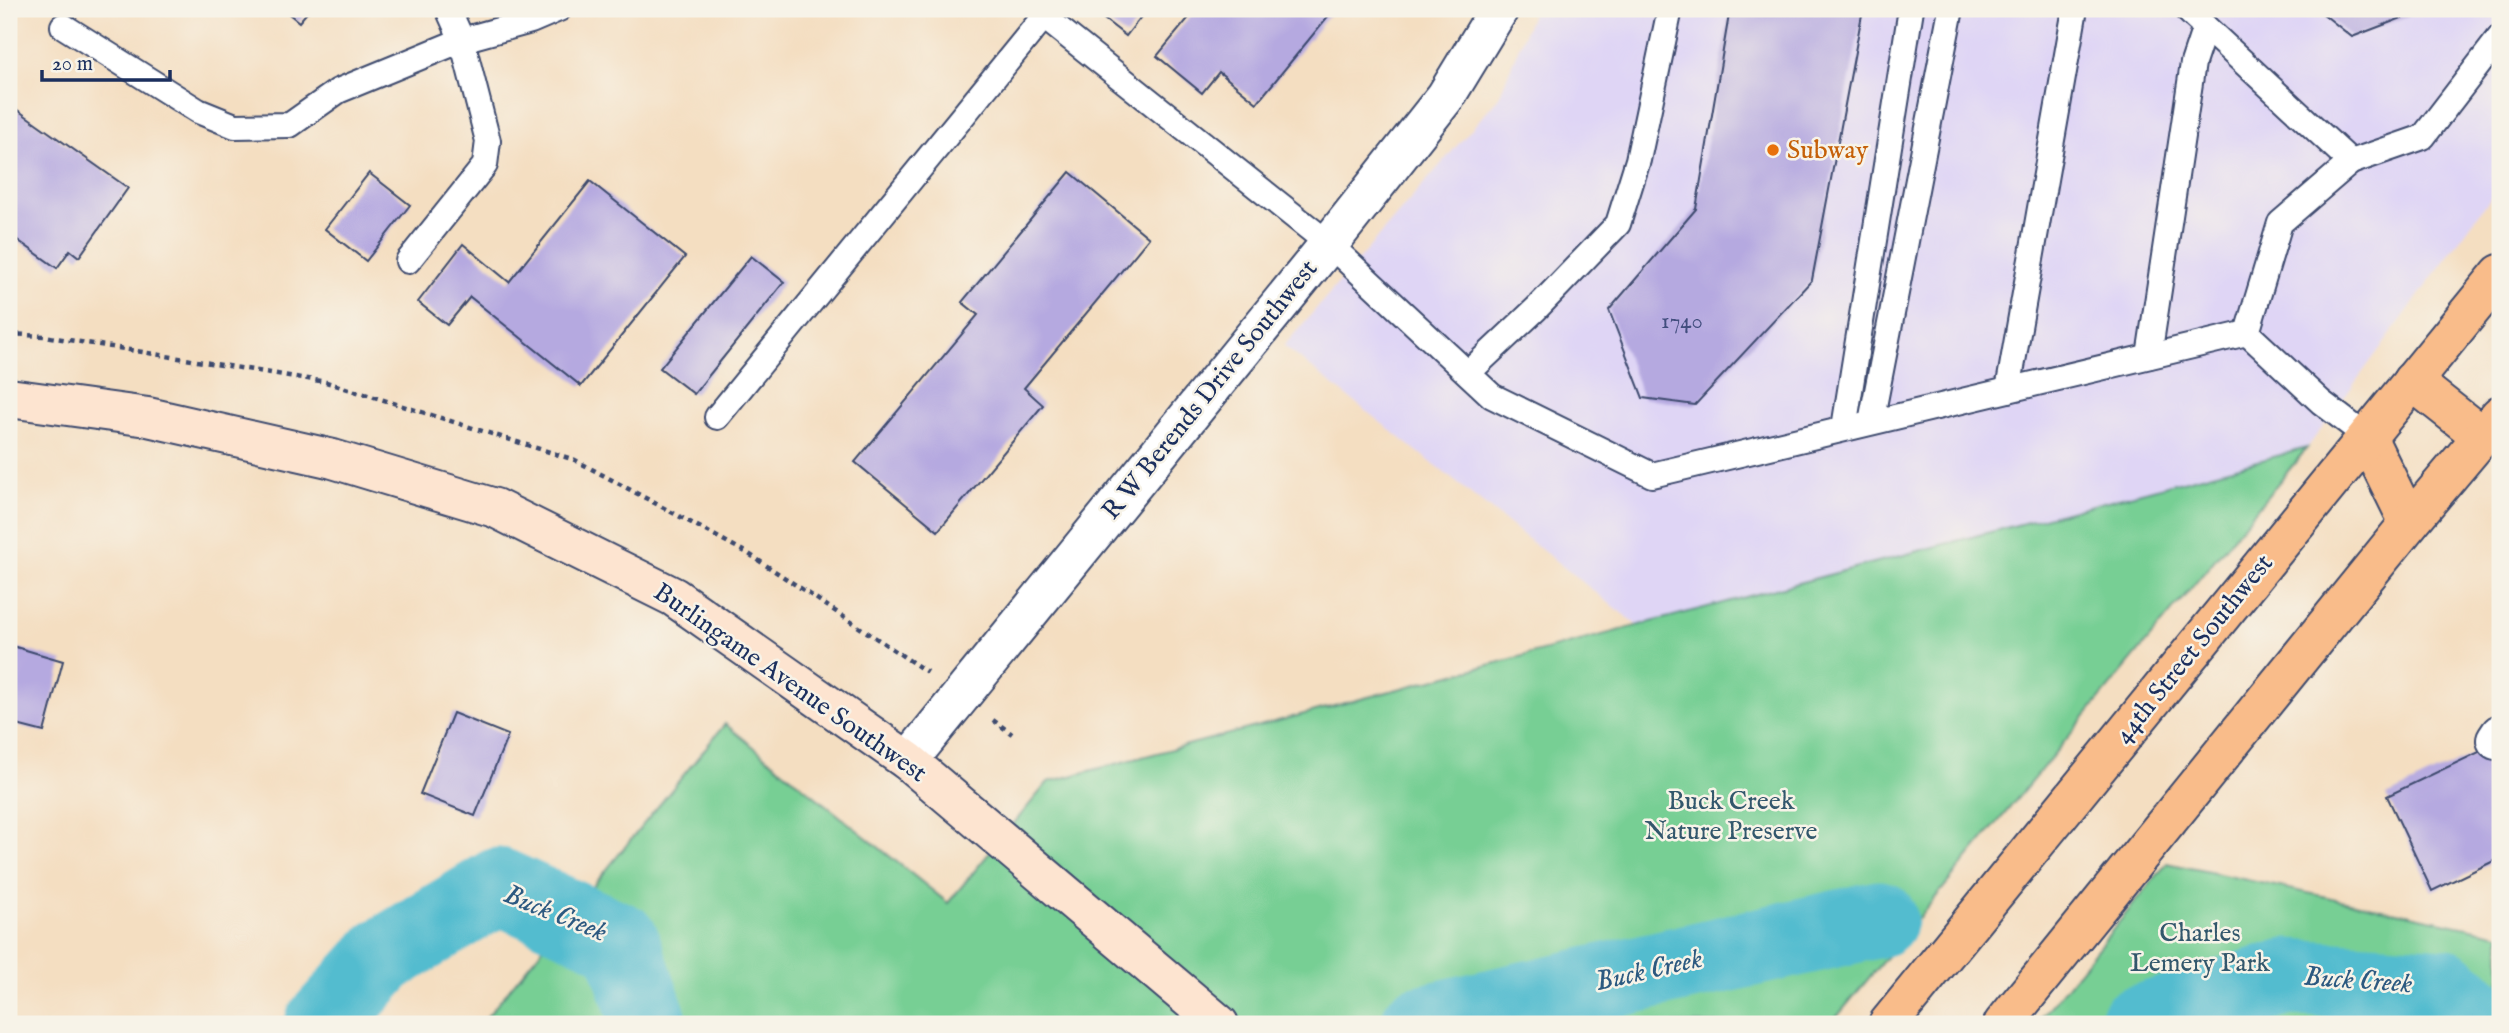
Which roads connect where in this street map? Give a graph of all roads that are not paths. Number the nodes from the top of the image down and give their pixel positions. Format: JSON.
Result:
{"nodes":[{"id":1,"x":449,"y":9,"type":"edge"},
{"id":2,"x":559,"y":9,"type":"edge"},
{"id":3,"x":1499,"y":9,"type":"edge"},
{"id":4,"x":1670,"y":9,"type":"edge"},
{"id":5,"x":1911,"y":9,"type":"edge"},
{"id":6,"x":1951,"y":9,"type":"edge"},
{"id":7,"x":2076,"y":9,"type":"edge"},
{"id":8,"x":2186,"y":9,"type":"edge"},
{"id":9,"x":1047,"y":13,"type":"edge"},
{"id":10,"x":64,"y":26,"type":"dead end"},
{"id":11,"x":2205,"y":27,"type":"junction"},
{"id":12,"x":2500,"y":37,"type":"edge"},
{"id":13,"x":462,"y":40,"type":"junction"},
{"id":14,"x":2351,"y":162,"type":"junction"},
{"id":15,"x":1329,"y":244,"type":"junction"},
{"id":16,"x":408,"y":261,"type":"dead end"},
{"id":17,"x":2500,"y":274,"type":"edge"},
{"id":18,"x":2247,"y":333,"type":"junction"},
{"id":19,"x":2149,"y":356,"type":"junction"},
{"id":20,"x":1468,"y":373,"type":"junction"},
{"id":21,"x":2412,"y":381,"type":"junction"},
{"id":22,"x":2008,"y":390,"type":"junction"},
{"id":23,"x":9,"y":398,"type":"edge"},
{"id":24,"x":717,"y":417,"type":"dead end"},
{"id":25,"x":1871,"y":422,"type":"junction"},
{"id":26,"x":2491,"y":426,"type":"edge"},
{"id":27,"x":1844,"y":428,"type":"junction"},
{"id":28,"x":2367,"y":437,"type":"junction"},
{"id":29,"x":2409,"y":523,"type":"junction"},
{"id":30,"x":908,"y":761,"type":"junction"},
{"id":31,"x":1219,"y":1024,"type":"edge"},
{"id":32,"x":1888,"y":1024,"type":"edge"},
{"id":33,"x":2003,"y":1024,"type":"edge"}],
"edges":[{"from":1,"to":13,"type":"lane"},
{"from":2,"to":13,"type":"lane"},
{"from":3,"to":15,"type":"street","name":"R W Berends Drive Southwest"},
{"from":4,"to":20,"type":"lane"},
{"from":5,"to":27,"type":"lane"},
{"from":6,"to":25,"type":"lane"},
{"from":7,"to":22,"type":"lane"},
{"from":8,"to":11,"type":"lane"},
{"from":9,"to":15,"type":"lane"},
{"from":9,"to":24,"type":"lane"},
{"from":10,"to":13,"type":"lane"},
{"from":11,"to":14,"type":"lane"},
{"from":11,"to":19,"type":"lane"},
{"from":12,"to":14,"type":"lane"},
{"from":13,"to":16,"type":"lane"},
{"from":14,"to":18,"type":"lane"},
{"from":15,"to":20,"type":"lane"},
{"from":15,"to":30,"type":"street","name":"R W Berends Drive Southwest"},
{"from":17,"to":21,"type":"main road","name":"44th Street Southwest"},
{"from":18,"to":19,"type":"lane"},
{"from":18,"to":28,"type":"lane"},
{"from":19,"to":22,"type":"lane"},
{"from":20,"to":27,"type":"lane"},
{"from":21,"to":26,"type":"main road"},
{"from":21,"to":28,"type":"main road","name":"44th Street Southwest"},
{"from":22,"to":25,"type":"lane"},
{"from":23,"to":30,"type":"street","name":"Burlingame Avenue Southwest"},
{"from":25,"to":27,"type":"lane"},
{"from":26,"to":29,"type":"main road"},
{"from":28,"to":29,"type":"main road"},
{"from":28,"to":32,"type":"main road","name":"44th Street Southwest"},
{"from":29,"to":33,"type":"main road"},
{"from":30,"to":31,"type":"street","name":"Burlingame Avenue Southwest"}]}
